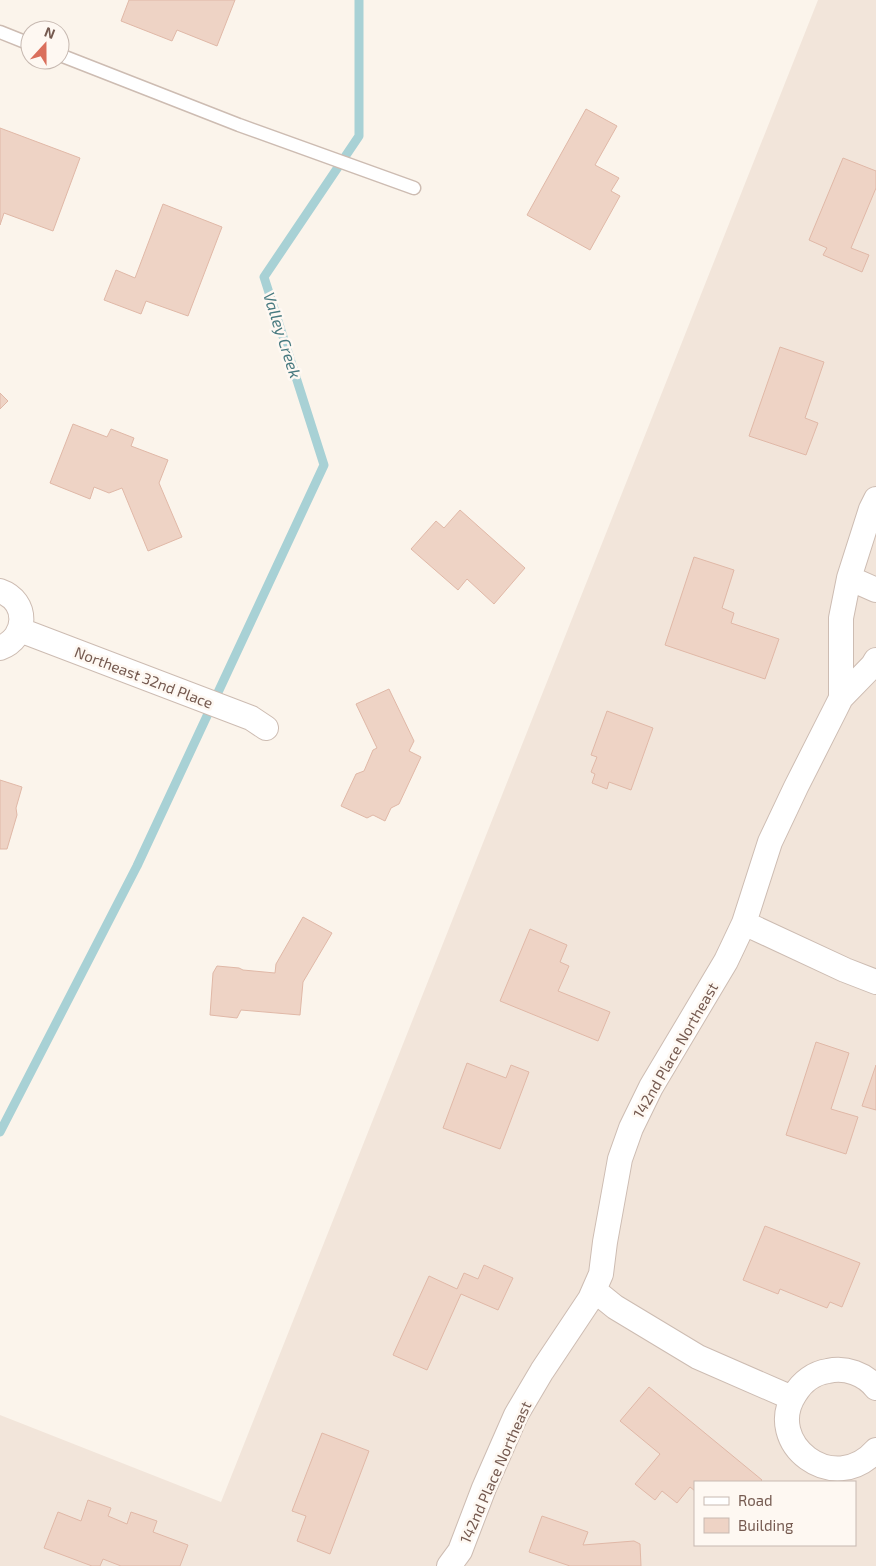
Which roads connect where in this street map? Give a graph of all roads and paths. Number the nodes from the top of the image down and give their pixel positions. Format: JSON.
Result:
{"nodes":[{"id":1,"x":0,"y":32,"type":"edge"},
{"id":2,"x":20,"y":40,"type":"edge"},
{"id":3,"x":70,"y":59,"type":"edge"},
{"id":4,"x":414,"y":188,"type":"dead end"},
{"id":5,"x":874,"y":506,"type":"edge"},
{"id":6,"x":849,"y":578,"type":"junction"},
{"id":7,"x":876,"y":590,"type":"edge"},
{"id":8,"x":0,"y":591,"type":"edge"},
{"id":9,"x":20,"y":630,"type":"junction"},
{"id":10,"x":0,"y":648,"type":"edge"},
{"id":11,"x":876,"y":660,"type":"edge"},
{"id":12,"x":841,"y":698,"type":"junction"},
{"id":13,"x":266,"y":728,"type":"dead end"},
{"id":14,"x":744,"y":923,"type":"junction"},
{"id":15,"x":876,"y":982,"type":"edge"},
{"id":16,"x":594,"y":1290,"type":"junction"},
{"id":17,"x":876,"y":1388,"type":"edge"},
{"id":18,"x":792,"y":1398,"type":"junction"},
{"id":19,"x":876,"y":1450,"type":"edge"},
{"id":20,"x":449,"y":1566,"type":"edge"}],
"edges":[{"from":1,"to":2,"type":"lane"},
{"from":3,"to":4,"type":"lane"},
{"from":5,"to":6,"type":"street","name":"142nd Place Northeast"},
{"from":6,"to":7,"type":"street"},
{"from":6,"to":12,"type":"street","name":"142nd Place Northeast"},
{"from":8,"to":9,"type":"street"},
{"from":9,"to":10,"type":"street"},
{"from":9,"to":13,"type":"street","name":"Northeast 32nd Place"},
{"from":11,"to":12,"type":"street","name":"142nd Place Northeast"},
{"from":12,"to":14,"type":"street","name":"142nd Place Northeast"},
{"from":14,"to":15,"type":"street"},
{"from":14,"to":16,"type":"street","name":"142nd Place Northeast"},
{"from":16,"to":18,"type":"street"},
{"from":16,"to":20,"type":"street","name":"142nd Place Northeast"},
{"from":17,"to":18,"type":"street"},
{"from":18,"to":19,"type":"street"}]}
